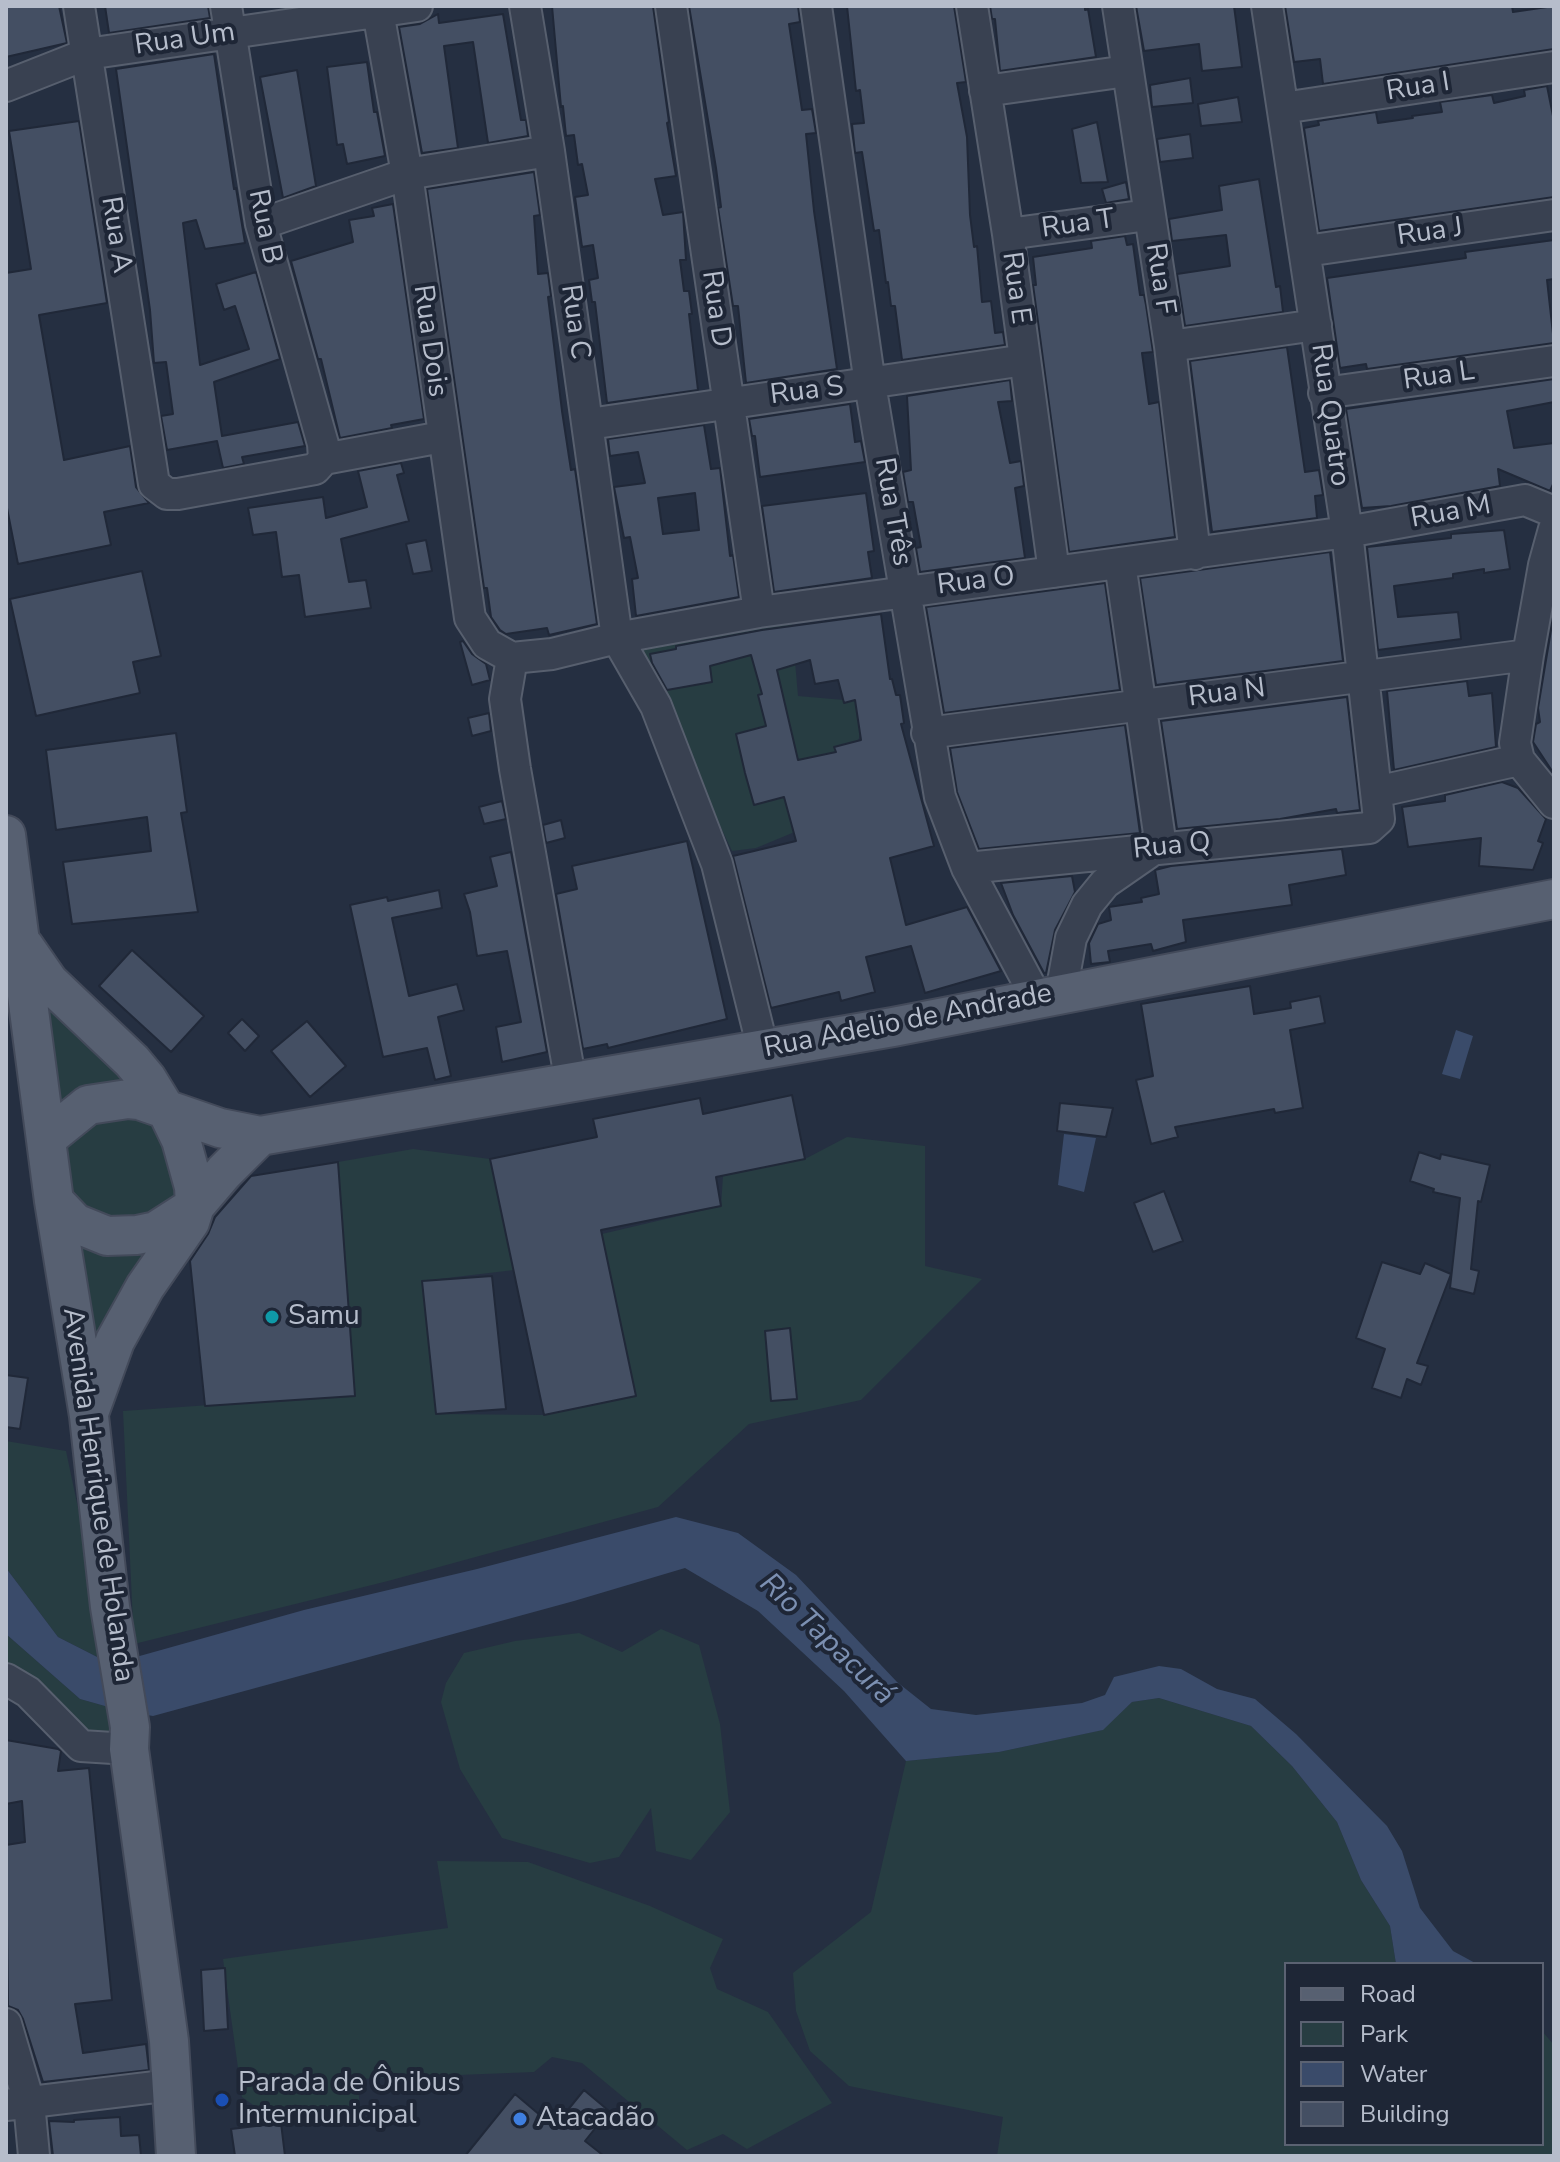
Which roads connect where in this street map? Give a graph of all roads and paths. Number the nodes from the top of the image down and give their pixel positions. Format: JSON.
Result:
{"nodes":[{"id":1,"x":79,"y":6,"type":"edge"},
{"id":2,"x":417,"y":6,"type":"edge"},
{"id":3,"x":525,"y":6,"type":"edge"},
{"id":4,"x":671,"y":6,"type":"edge"},
{"id":5,"x":816,"y":6,"type":"edge"},
{"id":6,"x":972,"y":6,"type":"edge"},
{"id":7,"x":1118,"y":6,"type":"edge"},
{"id":8,"x":1267,"y":6,"type":"edge"},
{"id":9,"x":377,"y":9,"type":"edge"},
{"id":10,"x":228,"y":20,"type":"edge"},
{"id":11,"x":87,"y":54,"type":"junction"},
{"id":12,"x":1554,"y":67,"type":"edge"},
{"id":13,"x":1127,"y":71,"type":"junction"},
{"id":14,"x":6,"y":86,"type":"edge"},
{"id":15,"x":985,"y":91,"type":"junction"},
{"id":16,"x":1283,"y":108,"type":"junction"},
{"id":17,"x":549,"y":151,"type":"junction"},
{"id":18,"x":407,"y":174,"type":"junction"},
{"id":19,"x":1148,"y":215,"type":"junction"},
{"id":20,"x":1554,"y":215,"type":"edge"},
{"id":21,"x":261,"y":224,"type":"junction"},
{"id":22,"x":1008,"y":234,"type":"junction"},
{"id":23,"x":1306,"y":251,"type":"junction"},
{"id":24,"x":1316,"y":325,"type":"junction"},
{"id":25,"x":1170,"y":346,"type":"junction"},
{"id":26,"x":1025,"y":360,"type":"junction"},
{"id":27,"x":1554,"y":361,"type":"edge"},
{"id":28,"x":870,"y":384,"type":"junction"},
{"id":29,"x":1324,"y":393,"type":"junction"},
{"id":30,"x":729,"y":401,"type":"junction"},
{"id":31,"x":589,"y":424,"type":"junction"},
{"id":32,"x":442,"y":437,"type":"junction"},
{"id":33,"x":324,"y":451,"type":"junction"},
{"id":34,"x":1554,"y":512,"type":"edge"},
{"id":35,"x":1554,"y":529,"type":"edge"},
{"id":36,"x":1347,"y":532,"type":"junction"},
{"id":37,"x":1195,"y":554,"type":"junction"},
{"id":38,"x":1120,"y":563,"type":"junction"},
{"id":39,"x":1054,"y":572,"type":"junction"},
{"id":40,"x":906,"y":591,"type":"junction"},
{"id":41,"x":759,"y":612,"type":"junction"},
{"id":42,"x":617,"y":638,"type":"junction"},
{"id":43,"x":1528,"y":655,"type":"junction"},
{"id":44,"x":512,"y":658,"type":"junction"},
{"id":45,"x":1363,"y":677,"type":"junction"},
{"id":46,"x":1140,"y":705,"type":"junction"},
{"id":47,"x":927,"y":733,"type":"junction"},
{"id":48,"x":1519,"y":760,"type":"junction"},
{"id":49,"x":1376,"y":792,"type":"junction"},
{"id":50,"x":1554,"y":803,"type":"edge"},
{"id":51,"x":1375,"y":824,"type":"joint"},
{"id":52,"x":6,"y":835,"type":"edge"},
{"id":53,"x":1154,"y":849,"type":"junction"},
{"id":54,"x":967,"y":868,"type":"junction"},
{"id":55,"x":10,"y":892,"type":"edge"},
{"id":56,"x":1554,"y":899,"type":"edge"},
{"id":57,"x":22,"y":943,"type":"junction"},
{"id":58,"x":1049,"y":995,"type":"junction"},
{"id":59,"x":763,"y":1049,"type":"junction"},
{"id":60,"x":571,"y":1083,"type":"junction"},
{"id":61,"x":166,"y":1109,"type":"junction"},
{"id":62,"x":260,"y":1136,"type":"junction"},
{"id":63,"x":46,"y":1139,"type":"junction"},
{"id":64,"x":54,"y":1201,"type":"junction"},
{"id":65,"x":195,"y":1206,"type":"junction"},
{"id":66,"x":89,"y":1416,"type":"junction"},
{"id":67,"x":6,"y":1679,"type":"edge"},
{"id":68,"x":130,"y":1738,"type":"junction"},
{"id":69,"x":6,"y":2024,"type":"edge"},
{"id":70,"x":172,"y":2085,"type":"junction"},
{"id":71,"x":18,"y":2104,"type":"edge"},
{"id":72,"x":34,"y":2156,"type":"edge"},
{"id":73,"x":176,"y":2156,"type":"edge"},
{"id":74,"x":190,"y":2156,"type":"edge"}],
"edges":[{"from":1,"to":11,"type":"street","name":"Rua A"},
{"from":2,"to":9,"type":"street","name":"Rua Um"},
{"from":3,"to":17,"type":"street","name":"Rua C"},
{"from":4,"to":30,"type":"street","name":"Rua D"},
{"from":5,"to":28,"type":"street","name":"Rua Três"},
{"from":6,"to":15,"type":"street","name":"Rua E"},
{"from":7,"to":13,"type":"street","name":"Rua F"},
{"from":8,"to":16,"type":"street","name":"Rua Quatro"},
{"from":9,"to":10,"type":"street","name":"Rua Um"},
{"from":9,"to":18,"type":"street","name":"Rua Dois"},
{"from":10,"to":11,"type":"street","name":"Rua Um"},
{"from":10,"to":21,"type":"street","name":"Rua B"},
{"from":11,"to":14,"type":"street","name":"Rua Um"},
{"from":11,"to":33,"type":"street","name":"Rua A"},
{"from":12,"to":16,"type":"street","name":"Rua I"},
{"from":13,"to":15,"type":"street"},
{"from":13,"to":19,"type":"street","name":"Rua F"},
{"from":15,"to":22,"type":"street","name":"Rua E"},
{"from":16,"to":23,"type":"street","name":"Rua Quatro"},
{"from":17,"to":18,"type":"street"},
{"from":17,"to":31,"type":"street","name":"Rua C"},
{"from":18,"to":21,"type":"street"},
{"from":18,"to":32,"type":"street","name":"Rua Dois"},
{"from":19,"to":22,"type":"street","name":"Rua T"},
{"from":19,"to":25,"type":"street","name":"Rua F"},
{"from":20,"to":23,"type":"street","name":"Rua J"},
{"from":21,"to":33,"type":"street","name":"Rua B"},
{"from":22,"to":26,"type":"street","name":"Rua E"},
{"from":23,"to":24,"type":"street","name":"Rua Quatro"},
{"from":24,"to":25,"type":"street"},
{"from":24,"to":29,"type":"street","name":"Rua Quatro"},
{"from":25,"to":37,"type":"street","name":"Rua F"},
{"from":26,"to":28,"type":"street","name":"Rua S"},
{"from":26,"to":39,"type":"street","name":"Rua E"},
{"from":27,"to":29,"type":"street","name":"Rua L"},
{"from":28,"to":30,"type":"street","name":"Rua S"},
{"from":28,"to":40,"type":"street","name":"Rua Três"},
{"from":29,"to":36,"type":"street","name":"Rua Quatro"},
{"from":30,"to":31,"type":"street","name":"Rua S"},
{"from":30,"to":41,"type":"street","name":"Rua D"},
{"from":31,"to":42,"type":"street","name":"Rua C"},
{"from":32,"to":33,"type":"street"},
{"from":32,"to":44,"type":"street","name":"Rua Dois"},
{"from":34,"to":36,"type":"street","name":"Rua M"},
{"from":35,"to":43,"type":"street"},
{"from":36,"to":37,"type":"street","name":"Rua O"},
{"from":36,"to":45,"type":"street","name":"Rua Quatro"},
{"from":37,"to":38,"type":"street","name":"Rua O"},
{"from":38,"to":39,"type":"street","name":"Rua O"},
{"from":38,"to":46,"type":"street"},
{"from":39,"to":40,"type":"street","name":"Rua O"},
{"from":40,"to":41,"type":"street","name":"Rua O"},
{"from":40,"to":47,"type":"street","name":"Rua Três"},
{"from":41,"to":42,"type":"street","name":"Rua O"},
{"from":42,"to":44,"type":"street","name":"Rua O"},
{"from":42,"to":59,"type":"street"},
{"from":43,"to":45,"type":"street","name":"Rua N"},
{"from":43,"to":48,"type":"street"},
{"from":44,"to":60,"type":"street"},
{"from":45,"to":46,"type":"street","name":"Rua N"},
{"from":45,"to":49,"type":"street","name":"Rua Quatro"},
{"from":46,"to":47,"type":"street","name":"Rua N"},
{"from":46,"to":53,"type":"street"},
{"from":47,"to":54,"type":"street","name":"Rua Três"},
{"from":48,"to":49,"type":"street"},
{"from":48,"to":50,"type":"street"},
{"from":49,"to":51,"type":"street","name":"Rua Quatro"},
{"from":51,"to":53,"type":"street","name":"Rua Q"},
{"from":52,"to":55,"type":"main road","name":"Avenida Henrique de Holanda"},
{"from":53,"to":54,"type":"street","name":"Rua Q"},
{"from":53,"to":58,"type":"street"},
{"from":54,"to":58,"type":"street","name":"Rua Três"},
{"from":55,"to":57,"type":"main road","name":"Avenida Henrique de Holanda"},
{"from":56,"to":58,"type":"main road","name":"Rua Adelio de Andrade"},
{"from":57,"to":61,"type":"main road"},
{"from":57,"to":63,"type":"main road","name":"Avenida Henrique de Holanda"},
{"from":58,"to":59,"type":"main road","name":"Rua Adelio de Andrade"},
{"from":59,"to":60,"type":"main road","name":"Rua Adelio de Andrade"},
{"from":60,"to":62,"type":"main road","name":"Rua Adelio de Andrade"},
{"from":61,"to":62,"type":"main road"},
{"from":61,"to":63,"type":"main road"},
{"from":61,"to":65,"type":"main road"},
{"from":62,"to":65,"type":"main road"},
{"from":63,"to":64,"type":"main road","name":"Avenida Henrique de Holanda"},
{"from":64,"to":65,"type":"main road"},
{"from":64,"to":66,"type":"main road","name":"Avenida Henrique de Holanda"},
{"from":65,"to":66,"type":"main road"},
{"from":66,"to":68,"type":"main road","name":"Avenida Henrique de Holanda"},
{"from":67,"to":68,"type":"street"},
{"from":68,"to":70,"type":"main road","name":"Avenida Henrique de Holanda"},
{"from":68,"to":74,"type":"main road"},
{"from":69,"to":71,"type":"street"},
{"from":70,"to":71,"type":"street"},
{"from":70,"to":73,"type":"main road","name":"Avenida Henrique de Holanda"},
{"from":71,"to":72,"type":"street"}]}
